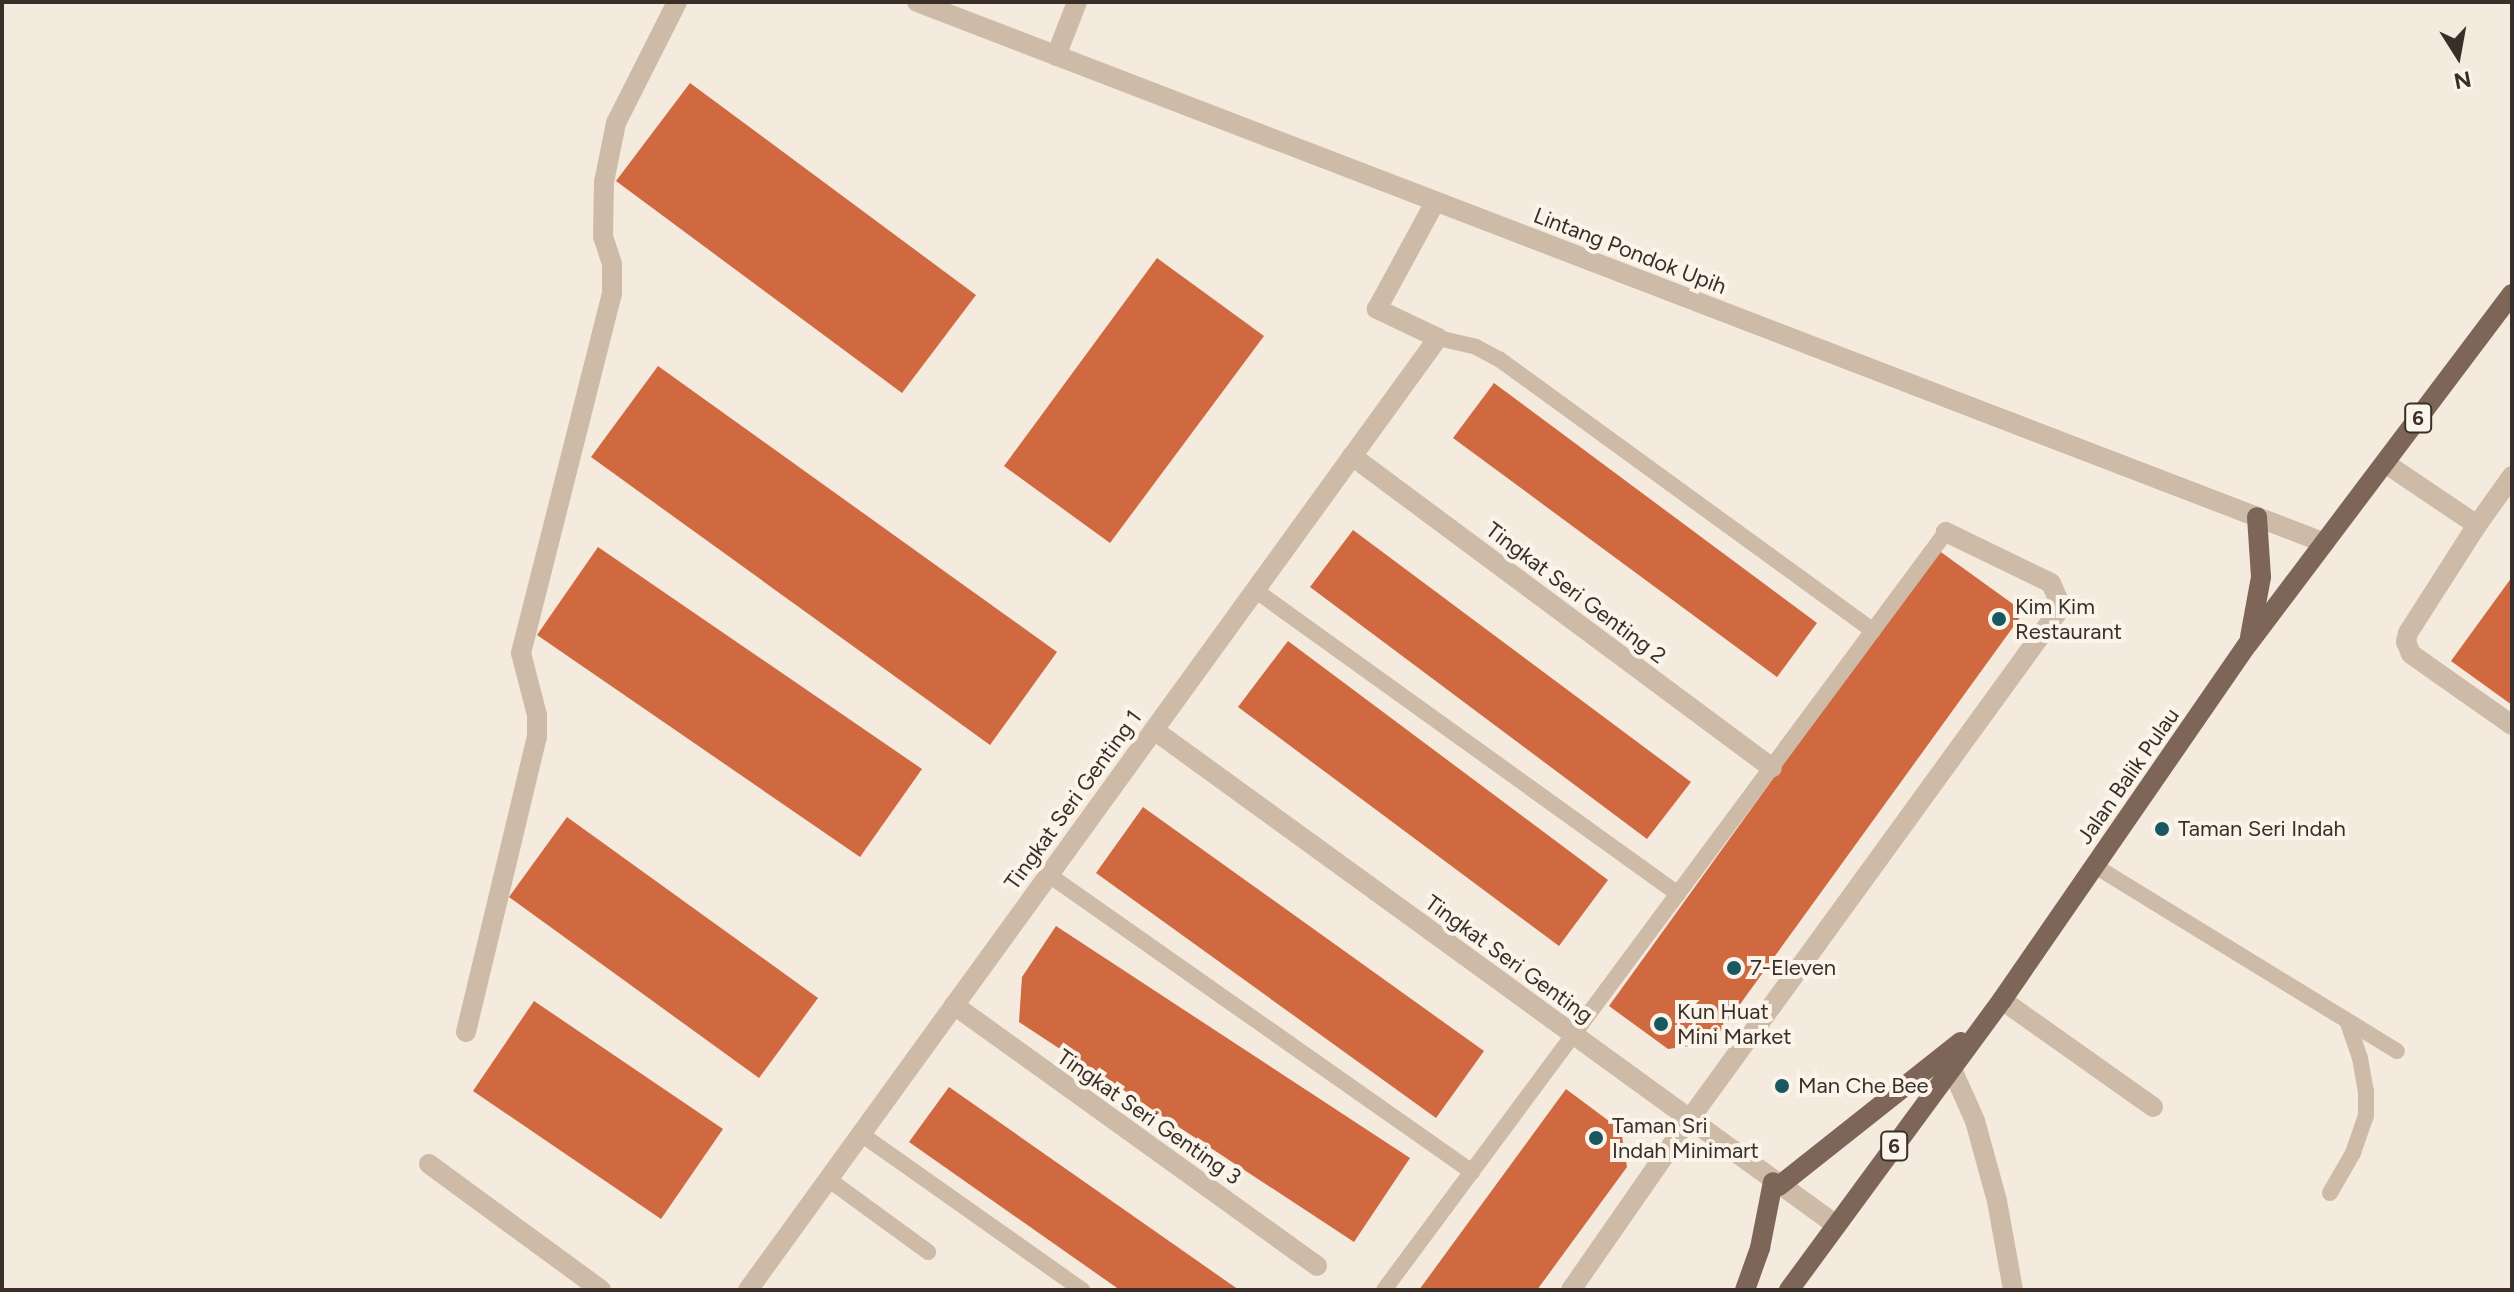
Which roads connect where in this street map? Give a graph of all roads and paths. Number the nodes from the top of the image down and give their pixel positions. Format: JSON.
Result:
{"nodes":[{"id":1,"x":677,"y":2,"type":"edge"},
{"id":2,"x":917,"y":2,"type":"edge"},
{"id":3,"x":1077,"y":2,"type":"edge"},
{"id":4,"x":1056,"y":56,"type":"junction"},
{"id":5,"x":1435,"y":202,"type":"junction"},
{"id":6,"x":2512,"y":294,"type":"edge"},
{"id":7,"x":1438,"y":338,"type":"junction"},
{"id":8,"x":1352,"y":456,"type":"junction"},
{"id":9,"x":2385,"y":463,"type":"junction"},
{"id":10,"x":2512,"y":476,"type":"edge"},
{"id":11,"x":2257,"y":517,"type":"junction"},
{"id":12,"x":2477,"y":525,"type":"junction"},
{"id":13,"x":1946,"y":532,"type":"joint"},
{"id":14,"x":2325,"y":543,"type":"junction"},
{"id":15,"x":1255,"y":590,"type":"junction"},
{"id":16,"x":1873,"y":631,"type":"junction"},
{"id":17,"x":2248,"y":644,"type":"junction"},
{"id":18,"x":2512,"y":725,"type":"edge"},
{"id":19,"x":1154,"y":730,"type":"junction"},
{"id":20,"x":1772,"y":768,"type":"junction"},
{"id":21,"x":2095,"y":866,"type":"junction"},
{"id":22,"x":1049,"y":875,"type":"junction"},
{"id":23,"x":1678,"y":894,"type":"junction"},
{"id":24,"x":2002,"y":1000,"type":"junction"},
{"id":25,"x":954,"y":1005,"type":"junction"},
{"id":26,"x":2347,"y":1021,"type":"junction"},
{"id":27,"x":1979,"y":1028,"type":"junction"},
{"id":28,"x":466,"y":1032,"type":"dead end"},
{"id":29,"x":1573,"y":1035,"type":"junction"},
{"id":30,"x":2397,"y":1051,"type":"dead end"},
{"id":31,"x":1951,"y":1067,"type":"junction"},
{"id":32,"x":2153,"y":1107,"type":"dead end"},
{"id":33,"x":1689,"y":1120,"type":"junction"},
{"id":34,"x":861,"y":1134,"type":"junction"},
{"id":35,"x":429,"y":1164,"type":"dead end"},
{"id":36,"x":1472,"y":1172,"type":"junction"},
{"id":37,"x":828,"y":1179,"type":"junction"},
{"id":38,"x":1776,"y":1184,"type":"junction"},
{"id":39,"x":2330,"y":1193,"type":"dead end"},
{"id":40,"x":1836,"y":1225,"type":"junction"},
{"id":41,"x":928,"y":1252,"type":"dead end"},
{"id":42,"x":1317,"y":1266,"type":"dead end"},
{"id":43,"x":601,"y":1290,"type":"edge"},
{"id":44,"x":748,"y":1290,"type":"edge"},
{"id":45,"x":1082,"y":1290,"type":"edge"},
{"id":46,"x":1384,"y":1290,"type":"edge"},
{"id":47,"x":1571,"y":1290,"type":"edge"},
{"id":48,"x":1745,"y":1290,"type":"edge"},
{"id":49,"x":1789,"y":1290,"type":"edge"},
{"id":50,"x":2013,"y":1290,"type":"edge"}],
"edges":[{"from":1,"to":28,"type":"street"},
{"from":2,"to":4,"type":"street","name":"Lintang Pondok Upih"},
{"from":3,"to":4,"type":"street"},
{"from":4,"to":5,"type":"street","name":"Lintang Pondok Upih"},
{"from":5,"to":7,"type":"street"},
{"from":5,"to":11,"type":"street","name":"Lintang Pondok Upih"},
{"from":6,"to":9,"type":"main road","name":"Jalan Balik Pulau","number":"6"},
{"from":7,"to":8,"type":"street","name":"Tingkat Seri Genting 1"},
{"from":7,"to":16,"type":"lane"},
{"from":8,"to":15,"type":"street","name":"Tingkat Seri Genting 1"},
{"from":8,"to":20,"type":"street","name":"Tingkat Seri Genting 2"},
{"from":9,"to":12,"type":"street"},
{"from":9,"to":14,"type":"main road","name":"Jalan Balik Pulau","number":"6"},
{"from":10,"to":12,"type":"street"},
{"from":11,"to":14,"type":"street","name":"Lintang Pondok Upih"},
{"from":11,"to":17,"type":"main road"},
{"from":12,"to":18,"type":"street"},
{"from":13,"to":16,"type":"lane"},
{"from":13,"to":33,"type":"street"},
{"from":14,"to":17,"type":"main road","name":"Jalan Balik Pulau","number":"6"},
{"from":15,"to":19,"type":"street","name":"Tingkat Seri Genting 1"},
{"from":15,"to":23,"type":"lane"},
{"from":16,"to":20,"type":"lane"},
{"from":17,"to":21,"type":"main road","name":"Jalan Balik Pulau","number":"6"},
{"from":19,"to":22,"type":"street","name":"Tingkat Seri Genting 1"},
{"from":19,"to":29,"type":"street","name":"Tingkat Seri Genting"},
{"from":20,"to":23,"type":"lane"},
{"from":21,"to":24,"type":"main road","name":"Jalan Balik Pulau","number":"6"},
{"from":21,"to":26,"type":"lane"},
{"from":22,"to":25,"type":"street","name":"Tingkat Seri Genting 1"},
{"from":22,"to":36,"type":"lane"},
{"from":23,"to":29,"type":"lane"},
{"from":24,"to":27,"type":"main road","name":"Jalan Balik Pulau","number":"6"},
{"from":24,"to":32,"type":"street"},
{"from":25,"to":34,"type":"street","name":"Tingkat Seri Genting 1"},
{"from":25,"to":42,"type":"street","name":"Tingkat Seri Genting 3"},
{"from":26,"to":30,"type":"lane"},
{"from":26,"to":39,"type":"lane"},
{"from":27,"to":31,"type":"main road","name":"Jalan Balik Pulau","number":"6"},
{"from":27,"to":38,"type":"main road"},
{"from":29,"to":33,"type":"street","name":"Tingkat Seri Genting"},
{"from":29,"to":36,"type":"lane"},
{"from":31,"to":40,"type":"main road","name":"Jalan Balik Pulau","number":"6"},
{"from":31,"to":50,"type":"street"},
{"from":33,"to":38,"type":"street","name":"Tingkat Seri Genting"},
{"from":33,"to":47,"type":"street"},
{"from":34,"to":37,"type":"street","name":"Tingkat Seri Genting 1"},
{"from":34,"to":45,"type":"lane"},
{"from":35,"to":43,"type":"street"},
{"from":36,"to":46,"type":"lane"},
{"from":37,"to":41,"type":"lane"},
{"from":37,"to":44,"type":"street","name":"Tingkat Seri Genting 1"},
{"from":38,"to":40,"type":"street","name":"Tingkat Seri Genting"},
{"from":38,"to":48,"type":"main road"},
{"from":40,"to":49,"type":"main road","name":"Jalan Balik Pulau","number":"6"}]}
